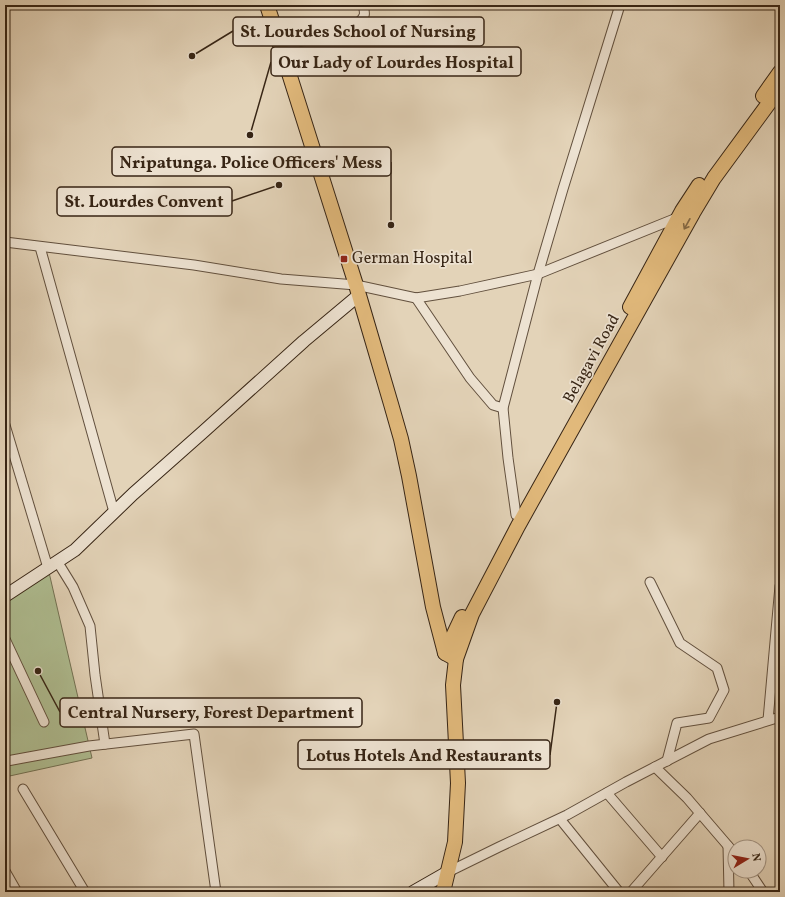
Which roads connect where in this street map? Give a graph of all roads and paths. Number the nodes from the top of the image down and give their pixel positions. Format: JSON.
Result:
{"nodes":[{"id":1,"x":267,"y":5,"type":"edge"},
{"id":2,"x":363,"y":5,"type":"edge"},
{"id":3,"x":620,"y":5,"type":"edge"},
{"id":4,"x":281,"y":48,"type":"junction"},
{"id":5,"x":780,"y":72,"type":"edge"},
{"id":6,"x":780,"y":88,"type":"edge"},
{"id":7,"x":679,"y":216,"type":"junction"},
{"id":8,"x":5,"y":242,"type":"edge"},
{"id":9,"x":40,"y":247,"type":"junction"},
{"id":10,"x":538,"y":274,"type":"junction"},
{"id":11,"x":357,"y":290,"type":"junction"},
{"id":12,"x":416,"y":298,"type":"junction"},
{"id":13,"x":503,"y":408,"type":"junction"},
{"id":14,"x":5,"y":426,"type":"edge"},
{"id":15,"x":114,"y":512,"type":"junction"},
{"id":16,"x":516,"y":515,"type":"junction"},
{"id":17,"x":53,"y":564,"type":"junction"},
{"id":18,"x":650,"y":582,"type":"dead end"},
{"id":19,"x":780,"y":586,"type":"edge"},
{"id":20,"x":5,"y":596,"type":"edge"},
{"id":21,"x":5,"y":639,"type":"edge"},
{"id":22,"x":451,"y":656,"type":"junction"},
{"id":23,"x":780,"y":717,"type":"edge"},
{"id":24,"x":768,"y":720,"type":"junction"},
{"id":25,"x":44,"y":722,"type":"dead end"},
{"id":26,"x":105,"y":744,"type":"junction"},
{"id":27,"x":6,"y":760,"type":"edge"},
{"id":28,"x":667,"y":761,"type":"junction"},
{"id":29,"x":655,"y":767,"type":"junction"},
{"id":30,"x":23,"y":789,"type":"dead end"},
{"id":31,"x":607,"y":793,"type":"junction"},
{"id":32,"x":700,"y":813,"type":"junction"},
{"id":33,"x":560,"y":819,"type":"junction"},
{"id":34,"x":727,"y":845,"type":"edge"},
{"id":35,"x":662,"y":857,"type":"junction"},
{"id":36,"x":5,"y":871,"type":"edge"},
{"id":37,"x":448,"y":872,"type":"junction"},
{"id":38,"x":729,"y":879,"type":"edge"},
{"id":39,"x":754,"y":879,"type":"edge"},
{"id":40,"x":17,"y":892,"type":"edge"},
{"id":41,"x":85,"y":892,"type":"edge"},
{"id":42,"x":216,"y":892,"type":"edge"},
{"id":43,"x":413,"y":892,"type":"edge"},
{"id":44,"x":443,"y":892,"type":"edge"},
{"id":45,"x":619,"y":892,"type":"edge"},
{"id":46,"x":631,"y":892,"type":"edge"},
{"id":47,"x":729,"y":892,"type":"edge"},
{"id":48,"x":763,"y":892,"type":"edge"}],
"edges":[{"from":1,"to":4,"type":"main road"},
{"from":2,"to":4,"type":"street"},
{"from":3,"to":10,"type":"street"},
{"from":4,"to":11,"type":"main road"},
{"from":5,"to":7,"type":"main road"},
{"from":6,"to":22,"type":"main road","name":"Belagavi Road","one_way":true},
{"from":7,"to":10,"type":"street"},
{"from":7,"to":16,"type":"main road"},
{"from":8,"to":9,"type":"street"},
{"from":9,"to":11,"type":"street"},
{"from":9,"to":15,"type":"street"},
{"from":10,"to":12,"type":"street"},
{"from":10,"to":13,"type":"street"},
{"from":11,"to":12,"type":"street"},
{"from":11,"to":15,"type":"street"},
{"from":11,"to":22,"type":"main road"},
{"from":12,"to":13,"type":"street"},
{"from":13,"to":16,"type":"street"},
{"from":14,"to":17,"type":"street"},
{"from":15,"to":17,"type":"street"},
{"from":16,"to":22,"type":"main road"},
{"from":17,"to":20,"type":"street"},
{"from":17,"to":26,"type":"street"},
{"from":18,"to":28,"type":"street"},
{"from":19,"to":24,"type":"street"},
{"from":21,"to":25,"type":"street"},
{"from":22,"to":37,"type":"main road"},
{"from":23,"to":24,"type":"street"},
{"from":24,"to":28,"type":"street"},
{"from":26,"to":27,"type":"street"},
{"from":26,"to":42,"type":"street"},
{"from":28,"to":29,"type":"street"},
{"from":29,"to":31,"type":"street"},
{"from":29,"to":32,"type":"street"},
{"from":30,"to":41,"type":"street"},
{"from":31,"to":33,"type":"street"},
{"from":31,"to":35,"type":"street"},
{"from":32,"to":34,"type":"street"},
{"from":32,"to":35,"type":"street"},
{"from":33,"to":37,"type":"street"},
{"from":33,"to":45,"type":"street"},
{"from":35,"to":46,"type":"street"},
{"from":36,"to":40,"type":"street"},
{"from":37,"to":43,"type":"street"},
{"from":37,"to":44,"type":"main road"},
{"from":38,"to":47,"type":"street"},
{"from":39,"to":48,"type":"street"}]}
